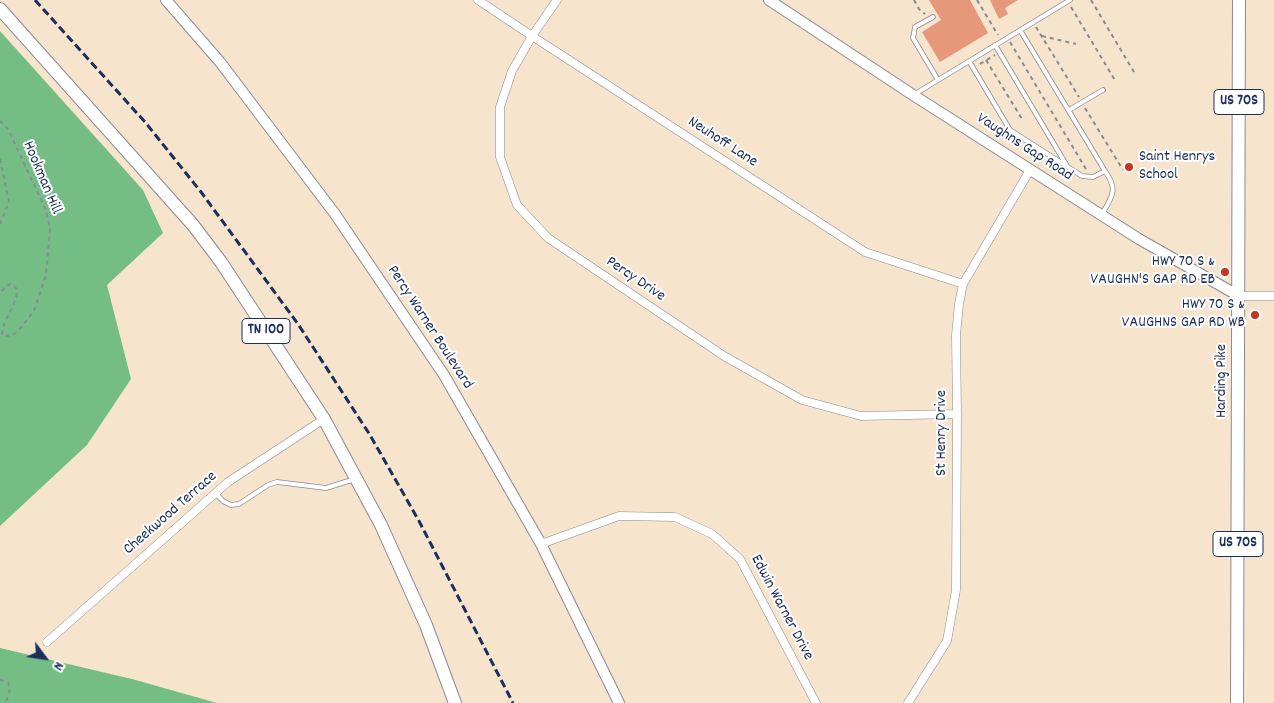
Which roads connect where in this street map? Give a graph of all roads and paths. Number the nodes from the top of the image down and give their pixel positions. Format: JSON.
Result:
{"nodes":[{"id":1,"x":166,"y":0,"type":"edge"},
{"id":2,"x":478,"y":0,"type":"edge"},
{"id":3,"x":557,"y":0,"type":"edge"},
{"id":4,"x":768,"y":0,"type":"edge"},
{"id":5,"x":914,"y":0,"type":"edge"},
{"id":6,"x":977,"y":0,"type":"edge"},
{"id":7,"x":1091,"y":0,"type":"edge"},
{"id":8,"x":1239,"y":0,"type":"edge"},
{"id":9,"x":1069,"y":1,"type":"edge"},
{"id":10,"x":0,"y":9,"type":"edge"},
{"id":11,"x":932,"y":17,"type":"joint"},
{"id":12,"x":1033,"y":22,"type":"junction"},
{"id":13,"x":1020,"y":30,"type":"junction"},
{"id":14,"x":998,"y":35,"type":"dead end"},
{"id":15,"x":532,"y":36,"type":"junction"},
{"id":16,"x":1042,"y":36,"type":"junction"},
{"id":17,"x":1007,"y":38,"type":"junction"},
{"id":18,"x":1076,"y":44,"type":"dead end"},
{"id":19,"x":995,"y":45,"type":"junction"},
{"id":20,"x":982,"y":53,"type":"junction"},
{"id":21,"x":1000,"y":53,"type":"junction"},
{"id":22,"x":986,"y":60,"type":"junction"},
{"id":23,"x":969,"y":61,"type":"junction"},
{"id":24,"x":974,"y":68,"type":"junction"},
{"id":25,"x":1134,"y":72,"type":"dead end"},
{"id":26,"x":938,"y":80,"type":"junction"},
{"id":27,"x":1116,"y":82,"type":"dead end"},
{"id":28,"x":1103,"y":90,"type":"dead end"},
{"id":29,"x":913,"y":95,"type":"junction"},
{"id":30,"x":1082,"y":102,"type":"junction"},
{"id":31,"x":1069,"y":110,"type":"junction"},
{"id":32,"x":1022,"y":119,"type":"dead end"},
{"id":33,"x":0,"y":121,"type":"edge"},
{"id":34,"x":0,"y":160,"type":"edge"},
{"id":35,"x":1068,"y":168,"type":"junction"},
{"id":36,"x":1030,"y":170,"type":"junction"},
{"id":37,"x":1123,"y":170,"type":"dead end"},
{"id":38,"x":1105,"y":171,"type":"junction"},
{"id":39,"x":1091,"y":177,"type":"junction"},
{"id":40,"x":1101,"y":215,"type":"junction"},
{"id":41,"x":0,"y":224,"type":"edge"},
{"id":42,"x":963,"y":284,"type":"junction"},
{"id":43,"x":0,"y":292,"type":"edge"},
{"id":44,"x":1239,"y":296,"type":"junction"},
{"id":45,"x":1274,"y":296,"type":"edge"},
{"id":46,"x":957,"y":414,"type":"junction"},
{"id":47,"x":324,"y":419,"type":"junction"},
{"id":48,"x":356,"y":478,"type":"junction"},
{"id":49,"x":215,"y":493,"type":"junction"},
{"id":50,"x":541,"y":544,"type":"junction"},
{"id":51,"x":47,"y":642,"type":"dead end"},
{"id":52,"x":0,"y":680,"type":"edge"},
{"id":53,"x":5,"y":703,"type":"edge"},
{"id":54,"x":455,"y":703,"type":"edge"},
{"id":55,"x":619,"y":703,"type":"edge"},
{"id":56,"x":816,"y":703,"type":"edge"},
{"id":57,"x":908,"y":703,"type":"edge"},
{"id":58,"x":1237,"y":703,"type":"edge"}],
"edges":[{"from":1,"to":50,"type":"street","name":"Percy Warner Boulevard"},
{"from":2,"to":15,"type":"street","name":"Neuhoff Lane"},
{"from":3,"to":15,"type":"street","name":"Percy Drive"},
{"from":4,"to":29,"type":"street","name":"Vaughns Gap Road"},
{"from":5,"to":11,"type":"path"},
{"from":6,"to":14,"type":"path"},
{"from":7,"to":25,"type":"path"},
{"from":8,"to":44,"type":"main road","name":"Harding Pike","number":"US 70S"},
{"from":9,"to":12,"type":"lane"},
{"from":9,"to":27,"type":"path"},
{"from":10,"to":47,"type":"main road","number":"TN 100"},
{"from":11,"to":26,"type":"lane"},
{"from":12,"to":13,"type":"lane"},
{"from":12,"to":16,"type":"path"},
{"from":13,"to":17,"type":"lane"},
{"from":13,"to":31,"type":"lane"},
{"from":15,"to":42,"type":"street","name":"Neuhoff Lane"},
{"from":15,"to":46,"type":"street","name":"Percy Drive"},
{"from":16,"to":18,"type":"path"},
{"from":16,"to":30,"type":"path"},
{"from":17,"to":19,"type":"lane"},
{"from":17,"to":39,"type":"path"},
{"from":19,"to":20,"type":"lane"},
{"from":19,"to":21,"type":"lane"},
{"from":20,"to":22,"type":"path"},
{"from":20,"to":23,"type":"lane"},
{"from":21,"to":22,"type":"path"},
{"from":21,"to":35,"type":"lane"},
{"from":22,"to":24,"type":"path"},
{"from":22,"to":32,"type":"path"},
{"from":23,"to":24,"type":"lane"},
{"from":23,"to":26,"type":"lane"},
{"from":24,"to":35,"type":"lane"},
{"from":26,"to":29,"type":"lane"},
{"from":28,"to":30,"type":"lane"},
{"from":29,"to":36,"type":"street","name":"Vaughns Gap Road"},
{"from":30,"to":31,"type":"lane"},
{"from":30,"to":37,"type":"path"},
{"from":31,"to":38,"type":"lane"},
{"from":33,"to":43,"type":"path","name":"Hookman Hill"},
{"from":34,"to":41,"type":"path","name":"Hookman Hill"},
{"from":35,"to":39,"type":"lane"},
{"from":36,"to":40,"type":"street","name":"Vaughns Gap Road"},
{"from":36,"to":42,"type":"street","name":"St Henry Drive"},
{"from":38,"to":39,"type":"lane"},
{"from":38,"to":40,"type":"lane"},
{"from":40,"to":44,"type":"street","name":"Vaughns Gap Road"},
{"from":42,"to":46,"type":"street","name":"St Henry Drive"},
{"from":44,"to":45,"type":"street","name":"Vaughns Gap Road"},
{"from":44,"to":58,"type":"main road","name":"Harding Pike","number":"US 70S"},
{"from":46,"to":57,"type":"street","name":"St Henry Drive"},
{"from":47,"to":48,"type":"main road","number":"TN 100"},
{"from":47,"to":49,"type":"street","name":"Cheekwood Terrace"},
{"from":48,"to":49,"type":"lane"},
{"from":48,"to":54,"type":"main road","number":"TN 100"},
{"from":49,"to":51,"type":"street","name":"Cheekwood Terrace"},
{"from":50,"to":55,"type":"street","name":"Percy Warner Boulevard"},
{"from":50,"to":56,"type":"street","name":"Edwin Warner Drive"},
{"from":52,"to":53,"type":"path"}]}
